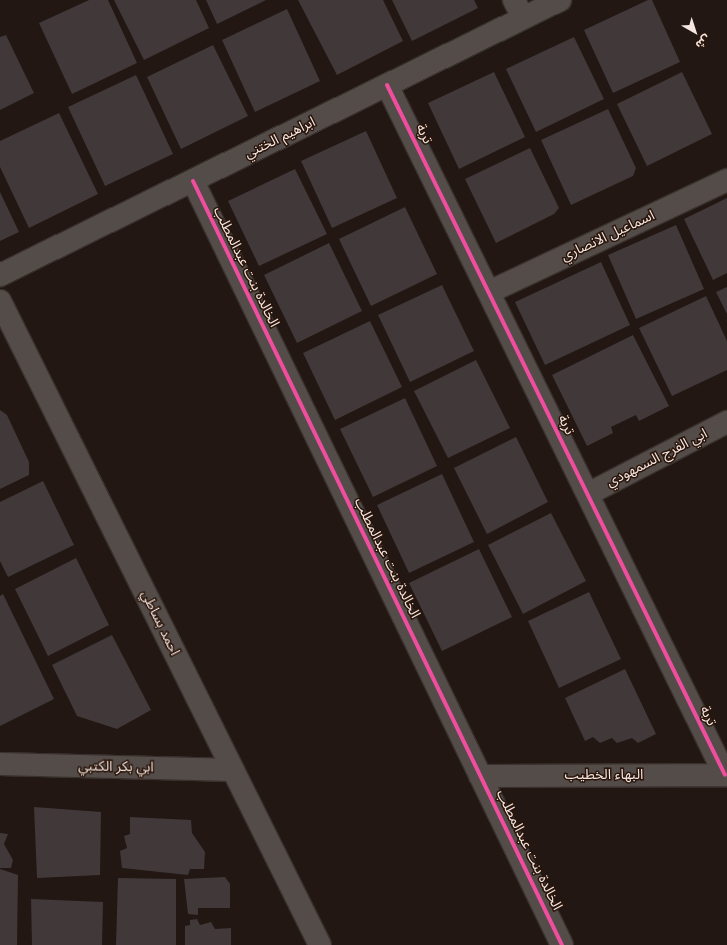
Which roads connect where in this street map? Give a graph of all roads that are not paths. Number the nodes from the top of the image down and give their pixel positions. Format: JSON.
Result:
{"nodes":[{"id":1,"x":560,"y":0,"type":"edge"},
{"id":2,"x":518,"y":9,"type":"edge"},
{"id":3,"x":387,"y":85,"type":"junction"},
{"id":4,"x":727,"y":180,"type":"edge"},
{"id":5,"x":192,"y":181,"type":"junction"},
{"id":6,"x":0,"y":275,"type":"edge"},
{"id":7,"x":489,"y":292,"type":"junction"},
{"id":8,"x":0,"y":301,"type":"edge"},
{"id":9,"x":727,"y":422,"type":"edge"},
{"id":10,"x":588,"y":494,"type":"junction"},
{"id":11,"x":0,"y":764,"type":"edge"},
{"id":12,"x":233,"y":770,"type":"junction"},
{"id":13,"x":726,"y":775,"type":"edge"},
{"id":14,"x":480,"y":776,"type":"junction"},
{"id":15,"x":320,"y":945,"type":"edge"},
{"id":16,"x":562,"y":945,"type":"edge"}],
"edges":[{"from":1,"to":2,"type":"street","name":"ابراهيم الختني"},
{"from":2,"to":3,"type":"street","name":"ابراهيم الختني"},
{"from":3,"to":5,"type":"street","name":"ابراهيم الختني"},
{"from":3,"to":7,"type":"street","name":"تربة"},
{"from":4,"to":7,"type":"street","name":"اسماعيل الانصاري"},
{"from":5,"to":6,"type":"street","name":"ابراهيم الختني"},
{"from":5,"to":14,"type":"street","name":"الخالدة بنت عبدالمطلب"},
{"from":7,"to":10,"type":"street","name":"تربة"},
{"from":8,"to":12,"type":"street","name":"احمد بساطي"},
{"from":9,"to":10,"type":"street","name":"ابي الفرج السمهودي"},
{"from":10,"to":13,"type":"street","name":"تربة"},
{"from":11,"to":12,"type":"street","name":"ابي بكر الكتبي"},
{"from":12,"to":15,"type":"street","name":"احمد بساطي"},
{"from":13,"to":14,"type":"street","name":"البهاء الخطيب"},
{"from":14,"to":16,"type":"street","name":"الخالدة بنت عبدالمطلب"}]}
